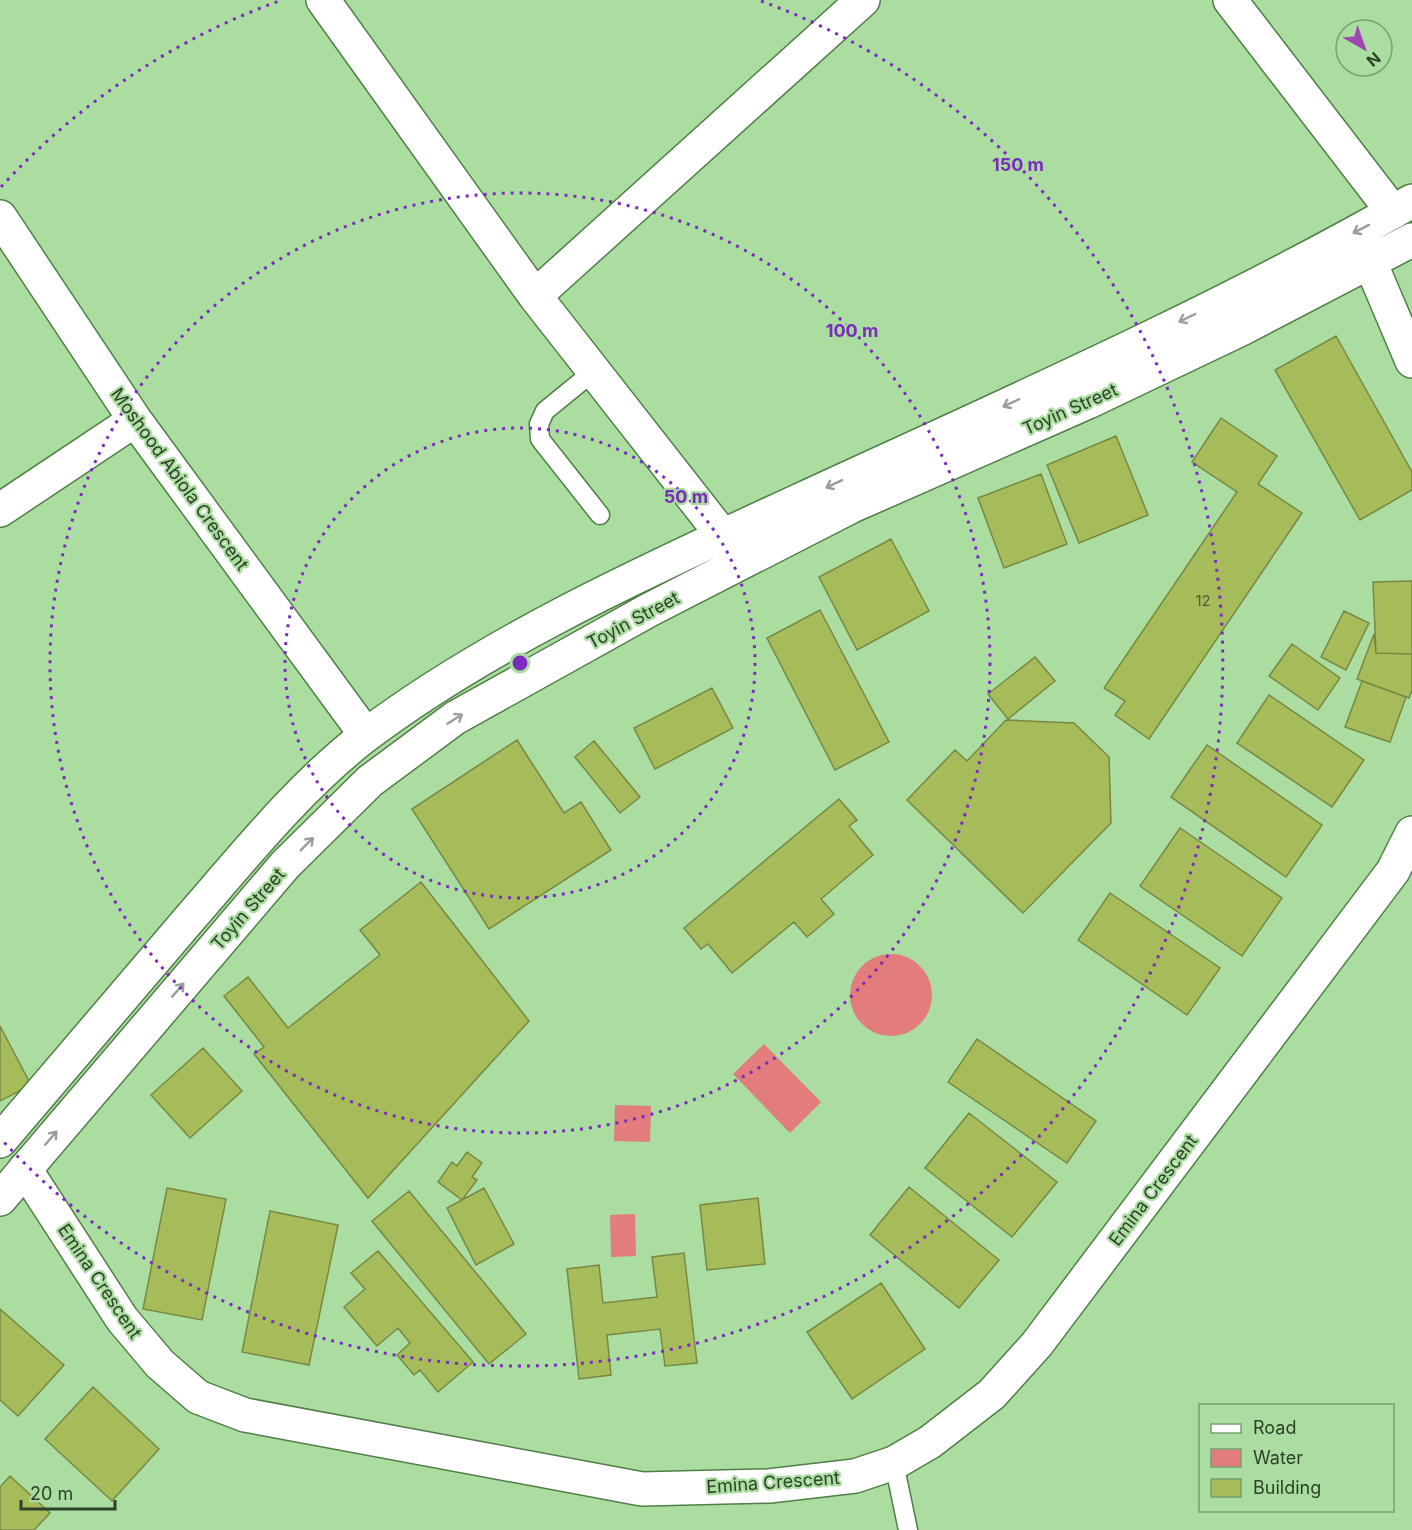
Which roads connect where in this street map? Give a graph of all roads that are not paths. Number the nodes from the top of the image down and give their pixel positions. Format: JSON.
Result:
{"nodes":[{"id":1,"x":323,"y":0,"type":"edge"},
{"id":2,"x":863,"y":0,"type":"edge"},
{"id":3,"x":1230,"y":0,"type":"edge"},
{"id":4,"x":1403,"y":207,"type":"edge"},
{"id":5,"x":0,"y":218,"type":"edge"},
{"id":6,"x":1412,"y":240,"type":"edge"},
{"id":7,"x":1370,"y":262,"type":"junction"},
{"id":8,"x":535,"y":296,"type":"junction"},
{"id":9,"x":1412,"y":361,"type":"edge"},
{"id":10,"x":594,"y":371,"type":"junction"},
{"id":11,"x":135,"y":420,"type":"junction"},
{"id":12,"x":0,"y":510,"type":"edge"},
{"id":13,"x":600,"y":515,"type":"dead end"},
{"id":14,"x":723,"y":536,"type":"junction"},
{"id":15,"x":366,"y":735,"type":"junction"},
{"id":16,"x":1412,"y":833,"type":"edge"},
{"id":17,"x":0,"y":1141,"type":"edge"},
{"id":18,"x":25,"y":1169,"type":"junction"},
{"id":19,"x":0,"y":1199,"type":"edge"},
{"id":20,"x":894,"y":1463,"type":"junction"},
{"id":21,"x":908,"y":1530,"type":"edge"}],
"edges":[{"from":1,"to":8,"type":"street"},
{"from":2,"to":8,"type":"street"},
{"from":3,"to":4,"type":"street"},
{"from":4,"to":14,"type":"street","name":"Toyin Street","one_way":true},
{"from":5,"to":11,"type":"street","name":"Moshood Abiola Crescent"},
{"from":6,"to":7,"type":"street","name":"Toyin Street"},
{"from":7,"to":9,"type":"street"},
{"from":18,"to":7,"type":"street","name":"Toyin Street","one_way":true},
{"from":8,"to":10,"type":"street"},
{"from":10,"to":13,"type":"lane"},
{"from":10,"to":14,"type":"street"},
{"from":11,"to":12,"type":"street"},
{"from":11,"to":15,"type":"street","name":"Moshood Abiola Crescent"},
{"from":14,"to":15,"type":"street","name":"Toyin Street"},
{"from":15,"to":17,"type":"street","name":"Toyin Street"},
{"from":16,"to":20,"type":"street","name":"Emina Crescent"},
{"from":18,"to":19,"type":"street","name":"Toyin Street"},
{"from":18,"to":20,"type":"street","name":"Emina Crescent"},
{"from":20,"to":21,"type":"lane"}]}
